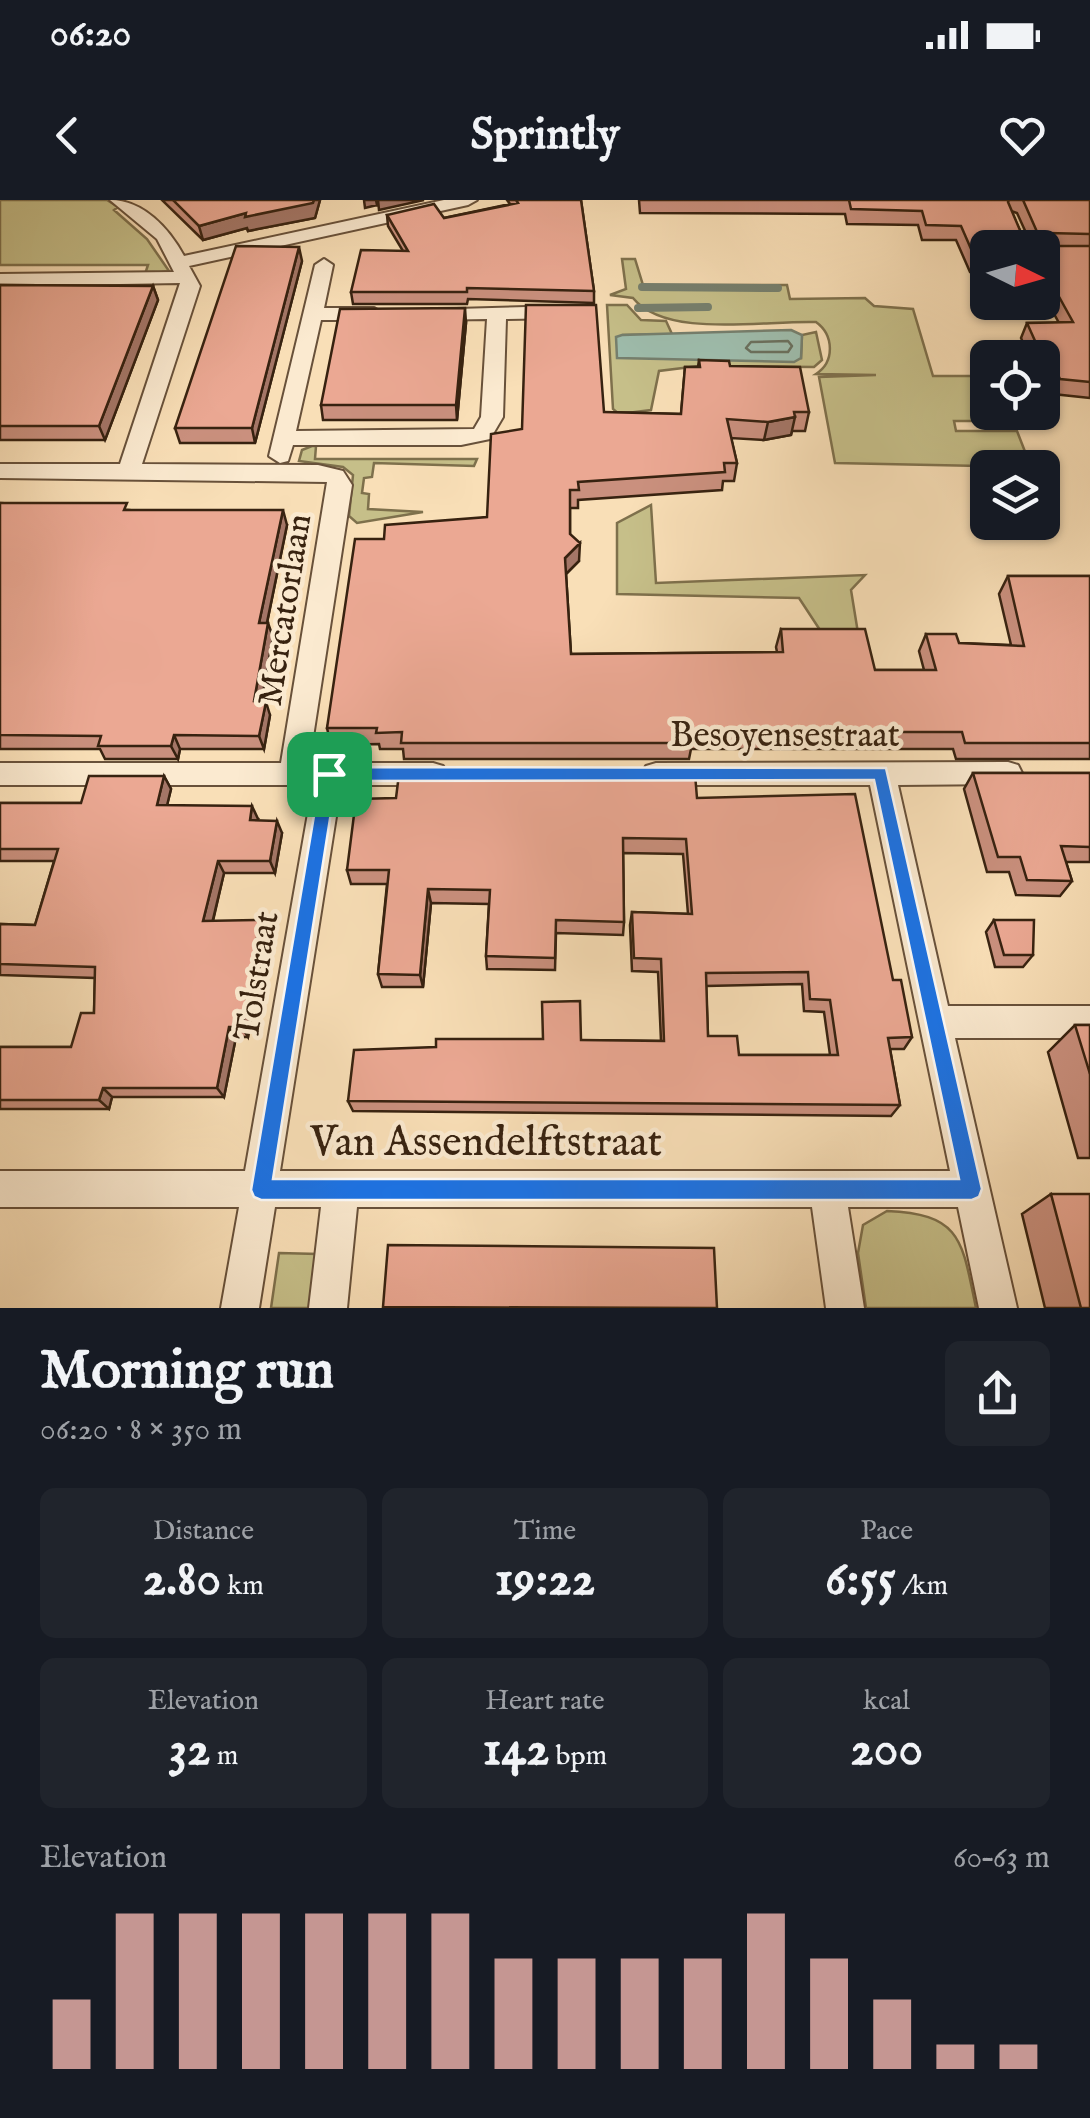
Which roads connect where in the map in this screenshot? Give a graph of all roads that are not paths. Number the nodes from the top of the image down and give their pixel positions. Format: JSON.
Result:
{"nodes":[{"id":1,"x":119,"y":200,"type":"edge"},
{"id":2,"x":457,"y":200,"type":"edge"},
{"id":3,"x":468,"y":200,"type":"edge"},
{"id":4,"x":324,"y":265,"type":"dead end"},
{"id":5,"x":184,"y":269,"type":"junction"},
{"id":6,"x":0,"y":280,"type":"edge"},
{"id":7,"x":580,"y":312,"type":"edge"},
{"id":8,"x":312,"y":314,"type":"junction"},
{"id":9,"x":498,"y":314,"type":"junction"},
{"id":10,"x":284,"y":438,"type":"junction"},
{"id":11,"x":0,"y":471,"type":"edge"},
{"id":12,"x":128,"y":472,"type":"junction"},
{"id":13,"x":276,"y":472,"type":"junction"},
{"id":14,"x":880,"y":773,"type":"junction"},
{"id":15,"x":0,"y":774,"type":"edge"},
{"id":16,"x":293,"y":774,"type":"junction"},
{"id":17,"x":329,"y":774,"type":"junction"},
{"id":18,"x":469,"y":774,"type":"edge"},
{"id":19,"x":627,"y":774,"type":"edge"},
{"id":20,"x":1032,"y":774,"type":"edge"},
{"id":21,"x":934,"y":1022,"type":"junction"},
{"id":22,"x":1090,"y":1022,"type":"edge"},
{"id":23,"x":341,"y":1188,"type":"junction"},
{"id":24,"x":828,"y":1188,"type":"junction"},
{"id":25,"x":0,"y":1189,"type":"edge"},
{"id":26,"x":972,"y":1189,"type":"junction"},
{"id":27,"x":261,"y":1190,"type":"junction"},
{"id":28,"x":240,"y":1308,"type":"edge"},
{"id":29,"x":328,"y":1308,"type":"edge"},
{"id":30,"x":845,"y":1308,"type":"edge"},
{"id":31,"x":998,"y":1308,"type":"edge"}],
"edges":[{"from":1,"to":5,"type":"street"},
{"from":2,"to":3,"type":"street"},
{"from":2,"to":5,"type":"street"},
{"from":4,"to":8,"type":"street"},
{"from":5,"to":6,"type":"street"},
{"from":5,"to":12,"type":"street"},
{"from":7,"to":9,"type":"street"},
{"from":8,"to":9,"type":"street"},
{"from":8,"to":10,"type":"street"},
{"from":9,"to":10,"type":"street"},
{"from":10,"to":13,"type":"street"},
{"from":11,"to":12,"type":"street"},
{"from":12,"to":13,"type":"street"},
{"from":13,"to":16,"type":"street","name":"Mercatorlaan"},
{"from":14,"to":19,"type":"street","name":"Besoyensestraat"},
{"from":14,"to":20,"type":"street","name":"Besoyensestraat"},
{"from":14,"to":21,"type":"street"},
{"from":15,"to":16,"type":"street"},
{"from":16,"to":17,"type":"street"},
{"from":17,"to":18,"type":"street"},
{"from":17,"to":27,"type":"street","name":"Tolstraat"},
{"from":21,"to":22,"type":"street"},
{"from":21,"to":26,"type":"street"},
{"from":23,"to":24,"type":"street","name":"Van Assendelftstraat"},
{"from":23,"to":27,"type":"street","name":"Van Assendelftstraat"},
{"from":23,"to":29,"type":"street"},
{"from":24,"to":26,"type":"street","name":"Van Assendelftstraat"},
{"from":24,"to":30,"type":"street"},
{"from":25,"to":27,"type":"street","name":"Van Assendelftstraat"},
{"from":26,"to":31,"type":"street"},
{"from":27,"to":28,"type":"street","name":"Tolstraat"}]}
